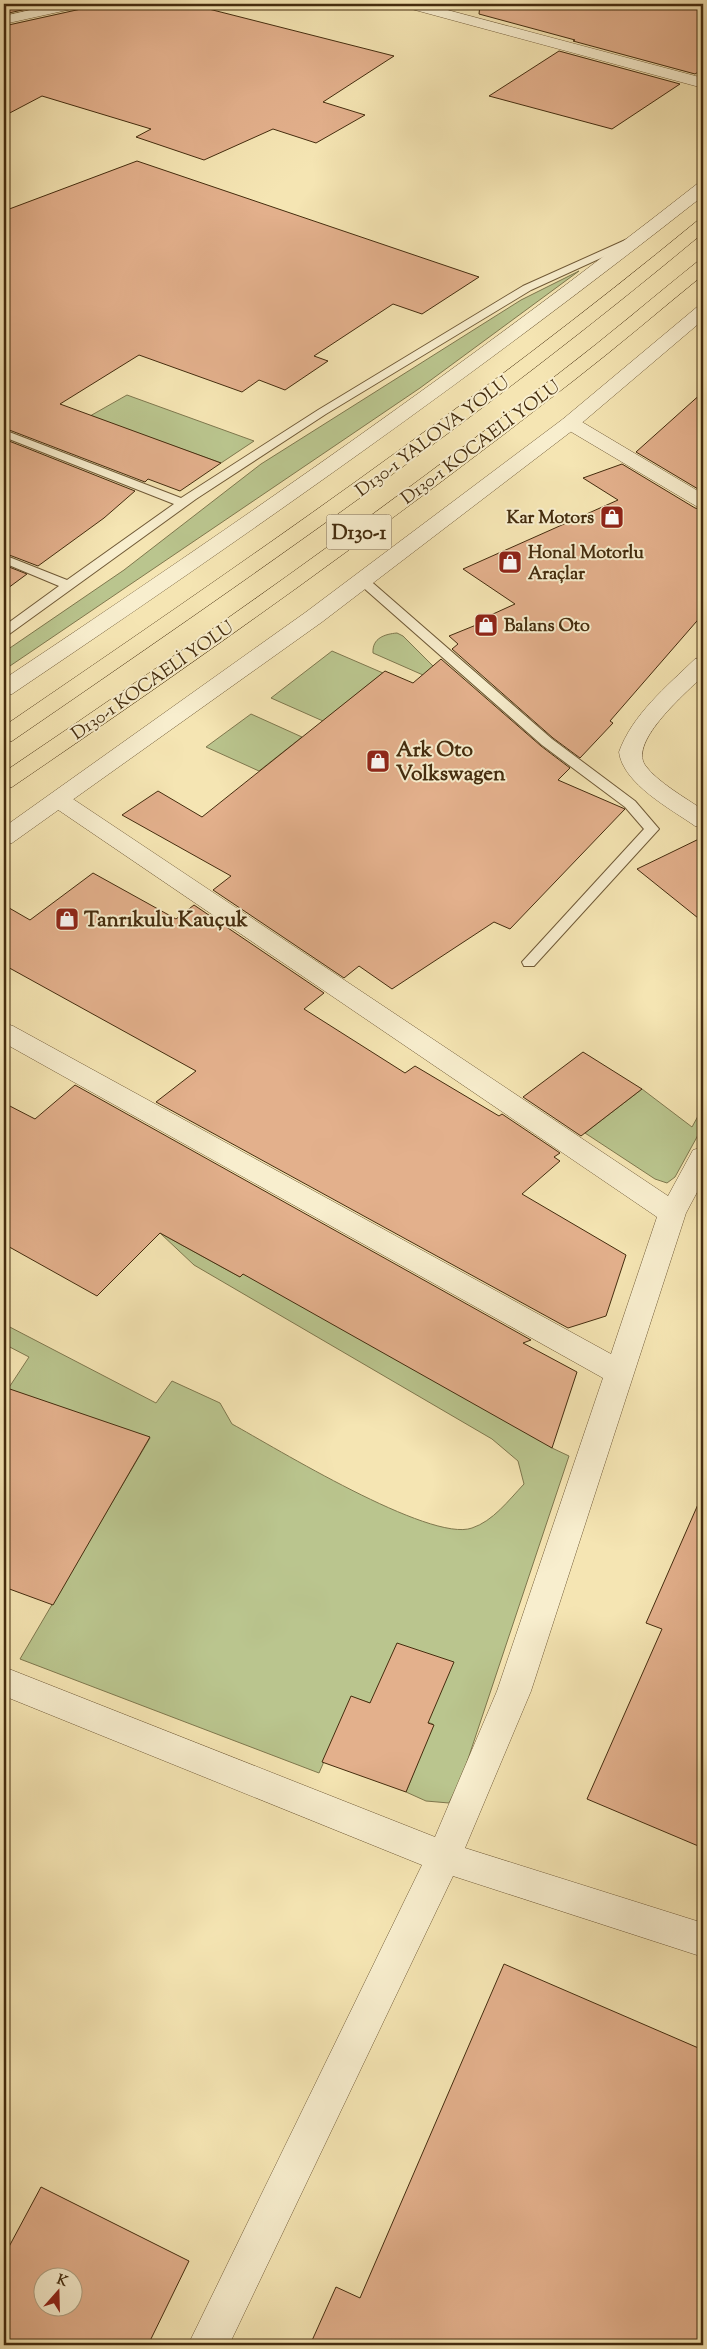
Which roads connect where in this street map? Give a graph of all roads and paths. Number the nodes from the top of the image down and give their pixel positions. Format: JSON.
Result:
{"nodes":[{"id":1,"x":76,"y":4,"type":"edge"},
{"id":2,"x":409,"y":4,"type":"edge"},
{"id":3,"x":4,"y":20,"type":"edge"},
{"id":4,"x":703,"y":83,"type":"edge"},
{"id":5,"x":703,"y":188,"type":"edge"},
{"id":6,"x":703,"y":225,"type":"edge"},
{"id":7,"x":644,"y":235,"type":"junction"},
{"id":8,"x":703,"y":266,"type":"edge"},
{"id":9,"x":703,"y":311,"type":"edge"},
{"id":10,"x":570,"y":423,"type":"junction"},
{"id":11,"x":4,"y":433,"type":"edge"},
{"id":12,"x":703,"y":502,"type":"edge"},
{"id":13,"x":183,"y":503,"type":"junction"},
{"id":14,"x":4,"y":559,"type":"edge"},
{"id":15,"x":362,"y":580,"type":"junction"},
{"id":16,"x":70,"y":586,"type":"junction"},
{"id":17,"x":5,"y":630,"type":"edge"},
{"id":18,"x":703,"y":664,"type":"edge"},
{"id":19,"x":4,"y":689,"type":"edge"},
{"id":20,"x":4,"y":736,"type":"edge"},
{"id":21,"x":4,"y":782,"type":"edge"},
{"id":22,"x":59,"y":800,"type":"junction"},
{"id":23,"x":703,"y":821,"type":"edge"},
{"id":24,"x":4,"y":838,"type":"edge"},
{"id":25,"x":529,"y":962,"type":"dead end"},
{"id":26,"x":4,"y":1032,"type":"edge"},
{"id":27,"x":703,"y":1157,"type":"edge"},
{"id":28,"x":672,"y":1213,"type":"junction"},
{"id":29,"x":619,"y":1373,"type":"junction"},
{"id":30,"x":4,"y":1680,"type":"edge"},
{"id":31,"x":444,"y":1857,"type":"junction"},
{"id":32,"x":703,"y":1940,"type":"edge"},
{"id":33,"x":208,"y":2345,"type":"edge"}],
"edges":[{"from":1,"to":3,"type":"street"},
{"from":2,"to":4,"type":"street"},
{"from":5,"to":7,"type":"street"},
{"from":6,"to":20,"type":"highway","name":"D130-1 YALOVA YOLU","number":"D130-1"},
{"from":7,"to":13,"type":"lane"},
{"from":7,"to":19,"type":"street"},
{"from":8,"to":21,"type":"highway","name":"D130-1 KOCAELİ YOLU","number":"D130-1"},
{"from":9,"to":10,"type":"street"},
{"from":10,"to":12,"type":"street"},
{"from":10,"to":15,"type":"street"},
{"from":11,"to":13,"type":"lane"},
{"from":13,"to":16,"type":"lane"},
{"from":14,"to":16,"type":"lane"},
{"from":15,"to":22,"type":"street"},
{"from":15,"to":25,"type":"lane"},
{"from":16,"to":17,"type":"lane"},
{"from":18,"to":23,"type":"street"},
{"from":22,"to":24,"type":"street"},
{"from":22,"to":28,"type":"street"},
{"from":26,"to":29,"type":"street"},
{"from":27,"to":28,"type":"street"},
{"from":28,"to":29,"type":"street"},
{"from":29,"to":31,"type":"street"},
{"from":30,"to":31,"type":"street"},
{"from":31,"to":32,"type":"street"},
{"from":31,"to":33,"type":"street"}]}
